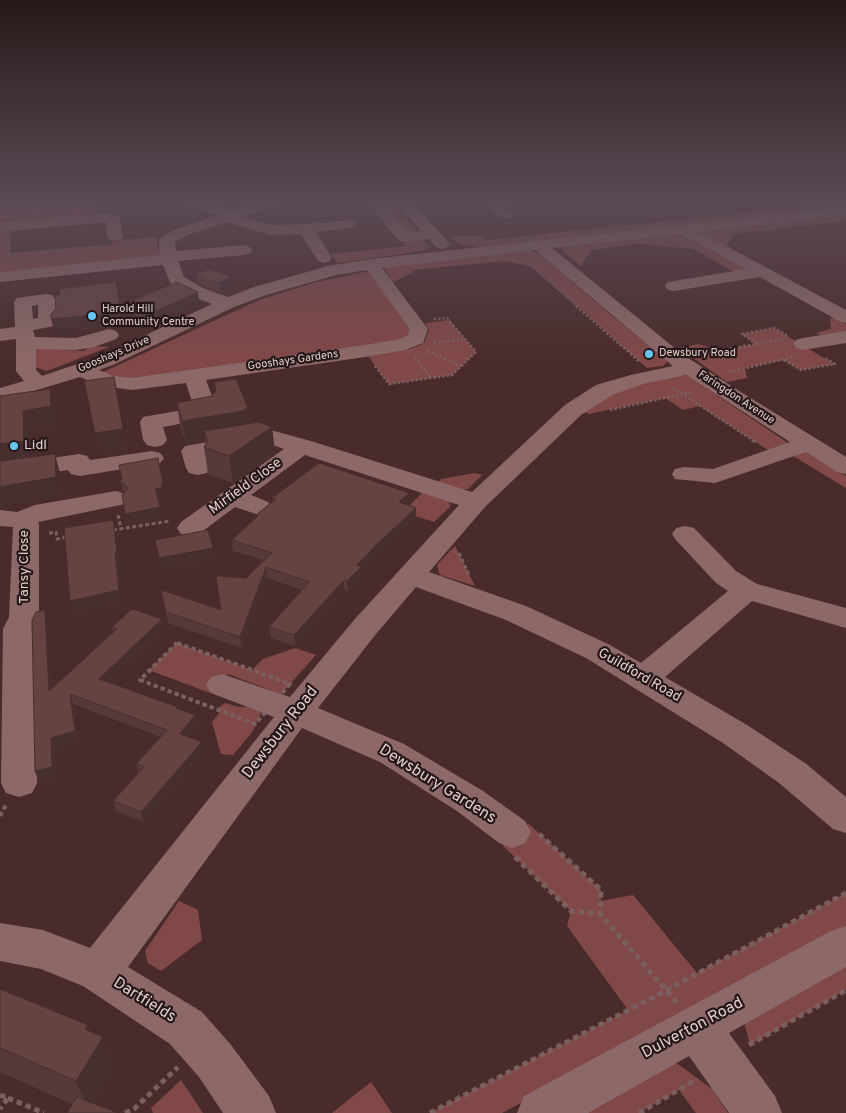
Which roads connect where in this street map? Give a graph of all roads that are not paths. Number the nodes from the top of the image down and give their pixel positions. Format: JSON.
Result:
{"nodes":[{"id":1,"x":168,"y":253,"type":"edge"},
{"id":2,"x":216,"y":253,"type":"edge"},
{"id":3,"x":321,"y":253,"type":"edge"},
{"id":4,"x":461,"y":253,"type":"edge"},
{"id":5,"x":549,"y":253,"type":"edge"},
{"id":6,"x":726,"y":253,"type":"edge"},
{"id":7,"x":451,"y":254,"type":"joint"},
{"id":8,"x":169,"y":258,"type":"junction"},
{"id":9,"x":324,"y":258,"type":"dead end"},
{"id":10,"x":371,"y":264,"type":"junction"},
{"id":11,"x":760,"y":272,"type":"junction"},
{"id":12,"x":4,"y":277,"type":"edge"},
{"id":13,"x":674,"y":286,"type":"dead end"},
{"id":14,"x":228,"y":303,"type":"junction"},
{"id":15,"x":846,"y":317,"type":"edge"},
{"id":16,"x":25,"y":334,"type":"junction"},
{"id":17,"x":0,"y":335,"type":"edge"},
{"id":18,"x":109,"y":335,"type":"dead end"},
{"id":19,"x":846,"y":336,"type":"edge"},
{"id":20,"x":802,"y":350,"type":"road end"},
{"id":21,"x":80,"y":370,"type":"junction"},
{"id":22,"x":696,"y":372,"type":"junction"},
{"id":23,"x":194,"y":376,"type":"junction"},
{"id":24,"x":38,"y":384,"type":"junction"},
{"id":25,"x":0,"y":395,"type":"edge"},
{"id":26,"x":808,"y":444,"type":"junction"},
{"id":27,"x":303,"y":446,"type":"junction"},
{"id":28,"x":846,"y":467,"type":"edge"},
{"id":29,"x":198,"y":468,"type":"dead end"},
{"id":30,"x":0,"y":473,"type":"edge"},
{"id":31,"x":684,"y":474,"type":"dead end"},
{"id":32,"x":232,"y":497,"type":"junction"},
{"id":33,"x":116,"y":498,"type":"dead end"},
{"id":34,"x":476,"y":502,"type":"junction"},
{"id":35,"x":260,"y":507,"type":"dead end"},
{"id":36,"x":15,"y":525,"type":"edge"},
{"id":37,"x":190,"y":528,"type":"road end"},
{"id":38,"x":685,"y":534,"type":"dead end"},
{"id":39,"x":410,"y":575,"type":"junction"},
{"id":40,"x":747,"y":590,"type":"junction"},
{"id":41,"x":846,"y":618,"type":"edge"},
{"id":42,"x":643,"y":678,"type":"junction"},
{"id":43,"x":222,"y":685,"type":"dead end"},
{"id":44,"x":296,"y":712,"type":"junction"},
{"id":45,"x":19,"y":783,"type":"dead end"},
{"id":46,"x":846,"y":818,"type":"edge"},
{"id":47,"x":512,"y":832,"type":"road end"},
{"id":48,"x":0,"y":942,"type":"edge"},
{"id":49,"x":846,"y":945,"type":"edge"},
{"id":50,"x":98,"y":972,"type":"junction"},
{"id":51,"x":697,"y":1028,"type":"junction"},
{"id":52,"x":252,"y":1113,"type":"edge"},
{"id":53,"x":541,"y":1113,"type":"edge"},
{"id":54,"x":758,"y":1113,"type":"edge"}],
"edges":[{"from":1,"to":8,"type":"street"},
{"from":2,"to":8,"type":"street"},
{"from":3,"to":9,"type":"street"},
{"from":4,"to":7,"type":"street","name":"Gooshays Drive"},
{"from":5,"to":22,"type":"street","name":"Faringdon Avenue"},
{"from":6,"to":11,"type":"street"},
{"from":7,"to":10,"type":"street","name":"Gooshays Drive"},
{"from":8,"to":12,"type":"street"},
{"from":8,"to":14,"type":"street"},
{"from":10,"to":14,"type":"street","name":"Gooshays Drive"},
{"from":10,"to":23,"type":"street","name":"Gooshays Gardens"},
{"from":11,"to":13,"type":"street"},
{"from":11,"to":15,"type":"street"},
{"from":14,"to":21,"type":"street","name":"Gooshays Drive"},
{"from":16,"to":17,"type":"street"},
{"from":16,"to":18,"type":"street"},
{"from":16,"to":24,"type":"street"},
{"from":19,"to":20,"type":"street"},
{"from":21,"to":23,"type":"street","name":"Gooshays Gardens"},
{"from":21,"to":24,"type":"street","name":"Gooshays Drive"},
{"from":22,"to":26,"type":"street","name":"Faringdon Avenue"},
{"from":22,"to":34,"type":"street","name":"Dewsbury Road"},
{"from":23,"to":30,"type":"street"},
{"from":24,"to":25,"type":"street","name":"Gooshays Drive"},
{"from":26,"to":28,"type":"street","name":"Faringdon Avenue"},
{"from":26,"to":31,"type":"street"},
{"from":27,"to":29,"type":"street"},
{"from":27,"to":32,"type":"street","name":"Mirfield Close"},
{"from":27,"to":34,"type":"street"},
{"from":32,"to":35,"type":"street"},
{"from":32,"to":37,"type":"street","name":"Mirfield Close"},
{"from":33,"to":36,"type":"street","name":"Tansy Close"},
{"from":34,"to":39,"type":"street","name":"Dewsbury Road"},
{"from":36,"to":45,"type":"street","name":"Tansy Close"},
{"from":38,"to":40,"type":"street"},
{"from":39,"to":42,"type":"street","name":"Guildford Road"},
{"from":39,"to":44,"type":"street","name":"Dewsbury Road"},
{"from":40,"to":41,"type":"street"},
{"from":40,"to":42,"type":"street"},
{"from":42,"to":46,"type":"street","name":"Guildford Road"},
{"from":43,"to":44,"type":"street","name":"Dewsbury Gardens"},
{"from":44,"to":47,"type":"street","name":"Dewsbury Gardens"},
{"from":44,"to":50,"type":"street","name":"Dewsbury Road"},
{"from":48,"to":50,"type":"street","name":"Dartfields"},
{"from":49,"to":51,"type":"street","name":"Dulverton Road"},
{"from":50,"to":52,"type":"street","name":"Dartfields"},
{"from":51,"to":53,"type":"street","name":"Dulverton Road"},
{"from":51,"to":54,"type":"street"}]}
